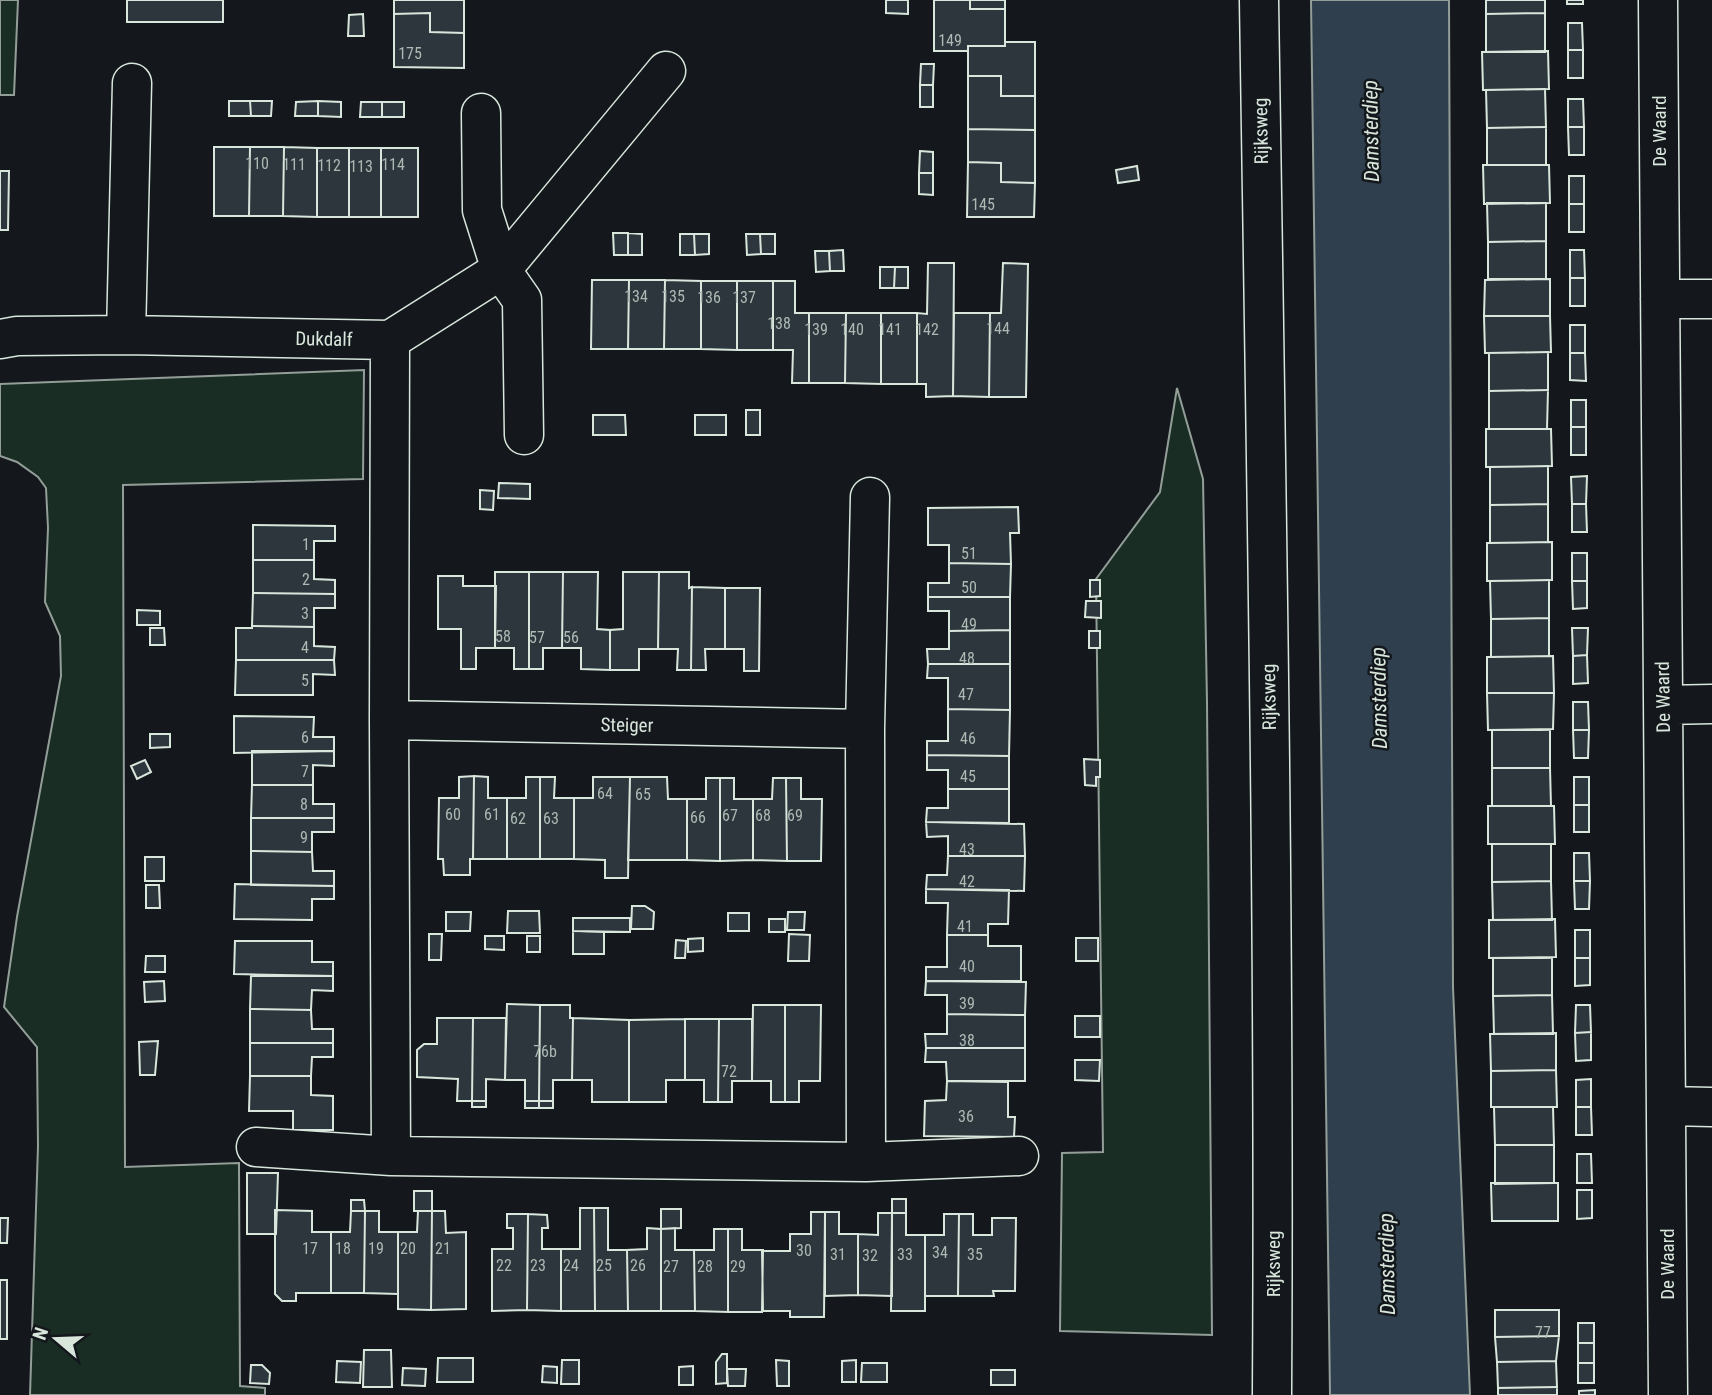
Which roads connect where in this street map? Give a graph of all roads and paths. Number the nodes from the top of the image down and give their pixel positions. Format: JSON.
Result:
{"nodes":[{"id":1,"x":1259,"y":0,"type":"edge"},
{"id":2,"x":1658,"y":0,"type":"edge"},
{"id":3,"x":666,"y":71,"type":"dead end"},
{"id":4,"x":132,"y":83,"type":"dead end"},
{"id":5,"x":481,"y":113,"type":"dead end"},
{"id":6,"x":501,"y":271,"type":"junction"},
{"id":7,"x":1660,"y":299,"type":"junction"},
{"id":8,"x":1712,"y":299,"type":"edge"},
{"id":9,"x":126,"y":335,"type":"junction"},
{"id":10,"x":0,"y":339,"type":"edge"},
{"id":11,"x":390,"y":340,"type":"junction"},
{"id":12,"x":524,"y":435,"type":"dead end"},
{"id":13,"x":870,"y":497,"type":"dead end"},
{"id":14,"x":1712,"y":704,"type":"edge"},
{"id":15,"x":1664,"y":705,"type":"junction"},
{"id":16,"x":389,"y":720,"type":"junction"},
{"id":17,"x":865,"y":729,"type":"junction"},
{"id":18,"x":1667,"y":1106,"type":"junction"},
{"id":19,"x":1712,"y":1107,"type":"edge"},
{"id":20,"x":256,"y":1147,"type":"dead end"},
{"id":21,"x":391,"y":1156,"type":"junction"},
{"id":22,"x":1019,"y":1156,"type":"dead end"},
{"id":23,"x":866,"y":1162,"type":"junction"},
{"id":24,"x":1272,"y":1395,"type":"edge"},
{"id":25,"x":1668,"y":1395,"type":"edge"}],
"edges":[{"from":1,"to":24,"type":"street","name":"Rijksweg"},
{"from":2,"to":7,"type":"street","name":"De Waard"},
{"from":3,"to":6,"type":"street"},
{"from":4,"to":9,"type":"street"},
{"from":5,"to":6,"type":"street"},
{"from":6,"to":11,"type":"street"},
{"from":6,"to":12,"type":"street"},
{"from":7,"to":8,"type":"street"},
{"from":7,"to":15,"type":"street","name":"De Waard"},
{"from":9,"to":10,"type":"street","name":"Dukdalf"},
{"from":9,"to":11,"type":"street","name":"Dukdalf"},
{"from":11,"to":16,"type":"street"},
{"from":13,"to":17,"type":"street"},
{"from":14,"to":15,"type":"street"},
{"from":15,"to":18,"type":"street","name":"De Waard"},
{"from":16,"to":17,"type":"street","name":"Steiger"},
{"from":16,"to":21,"type":"street"},
{"from":17,"to":23,"type":"street"},
{"from":18,"to":19,"type":"street"},
{"from":18,"to":25,"type":"street","name":"De Waard"},
{"from":20,"to":21,"type":"street"},
{"from":21,"to":23,"type":"street"},
{"from":22,"to":23,"type":"street"}]}
